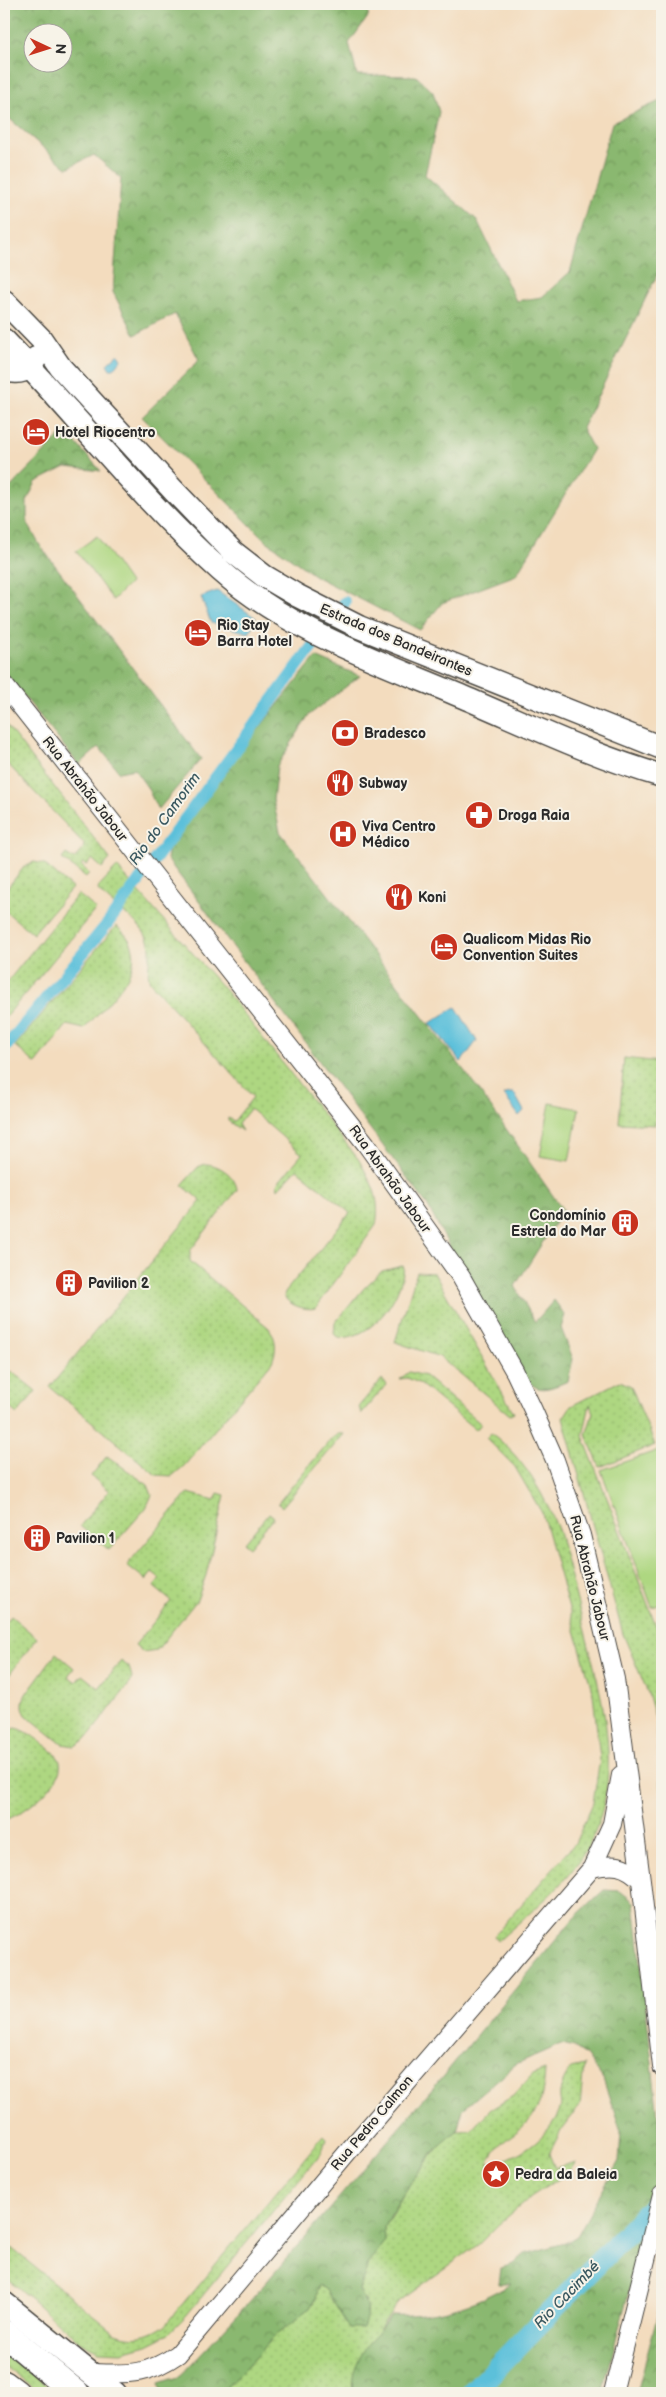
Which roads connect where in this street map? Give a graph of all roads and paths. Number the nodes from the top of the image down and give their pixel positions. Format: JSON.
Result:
{"nodes":[{"id":1,"x":4,"y":301,"type":"edge"},
{"id":2,"x":41,"y":339,"type":"junction"},
{"id":3,"x":4,"y":340,"type":"edge"},
{"id":4,"x":30,"y":369,"type":"junction"},
{"id":5,"x":4,"y":370,"type":"edge"},
{"id":6,"x":4,"y":685,"type":"edge"},
{"id":7,"x":662,"y":748,"type":"edge"},
{"id":8,"x":662,"y":776,"type":"edge"},
{"id":9,"x":624,"y":1750,"type":"junction"},
{"id":10,"x":592,"y":1868,"type":"junction"},
{"id":11,"x":641,"y":1880,"type":"junction"},
{"id":12,"x":662,"y":2067,"type":"edge"},
{"id":13,"x":661,"y":2203,"type":"edge"},
{"id":14,"x":4,"y":2303,"type":"edge"},
{"id":15,"x":4,"y":2332,"type":"edge"},
{"id":16,"x":84,"y":2383,"type":"edge"},
{"id":17,"x":4,"y":2384,"type":"edge"},
{"id":18,"x":16,"y":2393,"type":"edge"},
{"id":19,"x":115,"y":2393,"type":"edge"},
{"id":20,"x":613,"y":2393,"type":"edge"}],
"edges":[{"from":1,"to":2,"type":"main road","name":"Estrada dos Bandeirantes"},
{"from":2,"to":4,"type":"main road"},
{"from":2,"to":7,"type":"main road","name":"Estrada dos Bandeirantes"},
{"from":3,"to":4,"type":"main road","name":"Estrada dos Bandeirantes"},
{"from":4,"to":5,"type":"main road"},
{"from":4,"to":8,"type":"main road","name":"Estrada dos Bandeirantes"},
{"from":6,"to":9,"type":"street","name":"Rua Abrahão Jabour"},
{"from":9,"to":10,"type":"street","name":"Rua Abrahão Jabour"},
{"from":9,"to":11,"type":"street","name":"Rua Abrahão Jabour"},
{"from":10,"to":11,"type":"street"},
{"from":10,"to":16,"type":"street","name":"Rua Pedro Calmon"},
{"from":11,"to":12,"type":"street","name":"Rua Abrahão Jabour"},
{"from":13,"to":20,"type":"street"},
{"from":14,"to":16,"type":"main road"},
{"from":15,"to":16,"type":"highway"},
{"from":16,"to":19,"type":"main road"},
{"from":17,"to":18,"type":"highway"}]}
